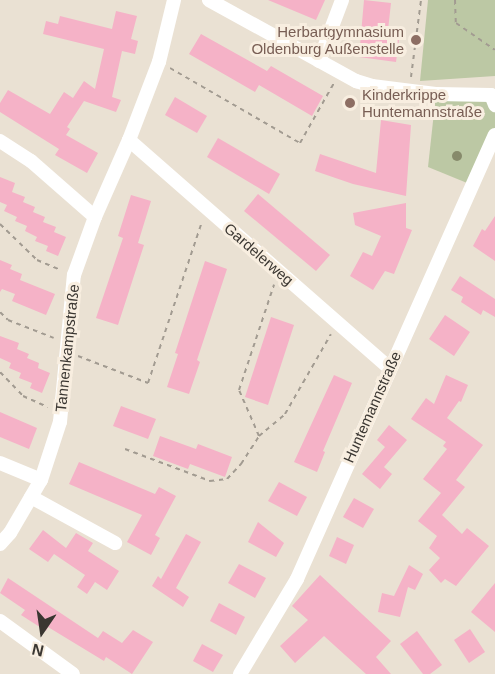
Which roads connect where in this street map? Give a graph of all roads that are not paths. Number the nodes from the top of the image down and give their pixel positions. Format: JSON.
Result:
{"nodes":[{"id":1,"x":174,"y":0,"type":"edge"},
{"id":2,"x":209,"y":0,"type":"edge"},
{"id":3,"x":342,"y":0,"type":"edge"},
{"id":4,"x":319,"y":61,"type":"junction"},
{"id":5,"x":495,"y":105,"type":"edge"},
{"id":6,"x":495,"y":135,"type":"edge"},
{"id":7,"x":129,"y":140,"type":"junction"},
{"id":8,"x":0,"y":141,"type":"edge"},
{"id":9,"x":94,"y":217,"type":"junction"},
{"id":10,"x":389,"y":368,"type":"junction"},
{"id":11,"x":0,"y":463,"type":"edge"},
{"id":12,"x":41,"y":480,"type":"junction"},
{"id":13,"x":31,"y":496,"type":"junction"},
{"id":14,"x":115,"y":543,"type":"dead end"},
{"id":15,"x":0,"y":544,"type":"edge"},
{"id":16,"x":0,"y":621,"type":"edge"},
{"id":17,"x":73,"y":674,"type":"edge"},
{"id":18,"x":240,"y":674,"type":"edge"}],
"edges":[{"from":1,"to":7,"type":"street","name":"Tannenkampstraße"},
{"from":2,"to":4,"type":"street"},
{"from":3,"to":4,"type":"street"},
{"from":4,"to":5,"type":"street"},
{"from":6,"to":10,"type":"street","name":"Huntemannstraße"},
{"from":7,"to":9,"type":"street","name":"Tannenkampstraße"},
{"from":7,"to":10,"type":"street","name":"Gardelerweg"},
{"from":8,"to":9,"type":"street"},
{"from":9,"to":12,"type":"street","name":"Tannenkampstraße"},
{"from":10,"to":18,"type":"street","name":"Huntemannstraße"},
{"from":11,"to":12,"type":"street"},
{"from":12,"to":13,"type":"street","name":"Tannenkampstraße"},
{"from":13,"to":14,"type":"street"},
{"from":13,"to":15,"type":"street","name":"Tannenkampstraße"},
{"from":16,"to":17,"type":"street"}]}
